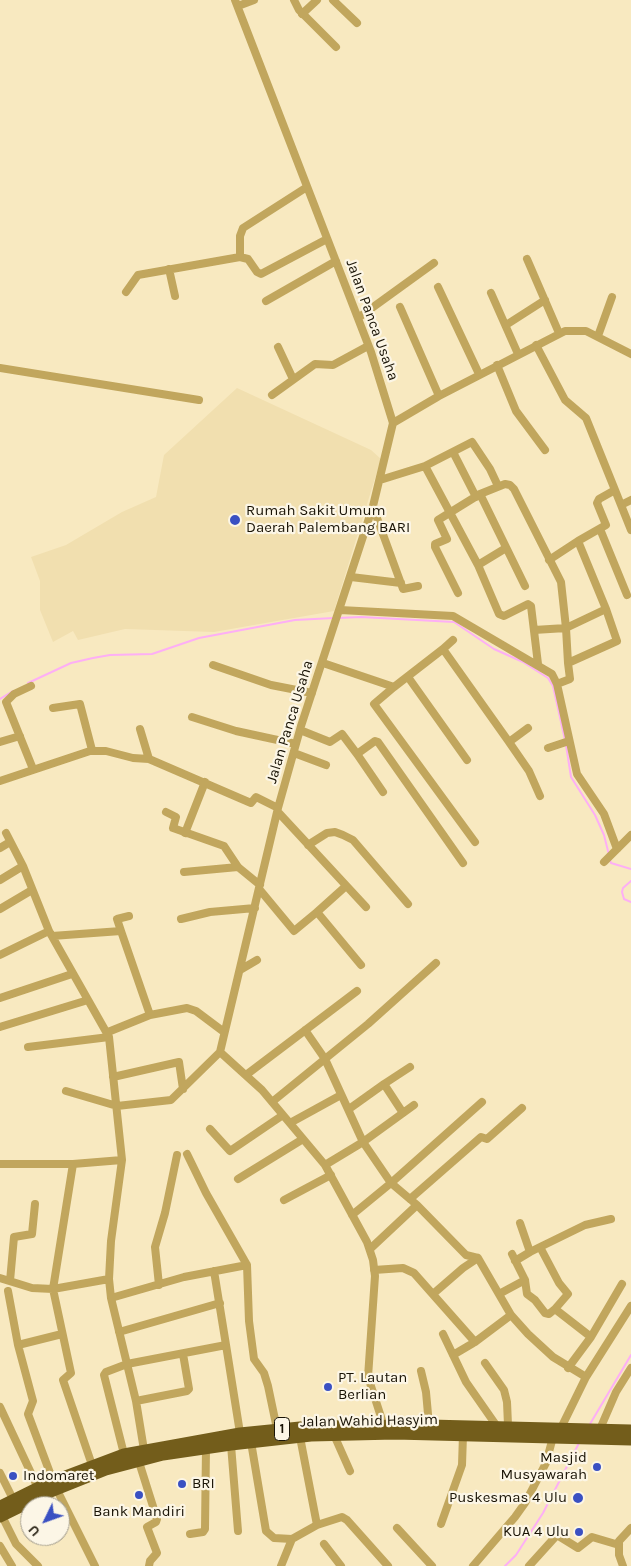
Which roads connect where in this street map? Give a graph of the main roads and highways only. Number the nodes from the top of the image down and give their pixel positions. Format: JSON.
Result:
{"nodes":[{"id":1,"x":631,"y":1430,"type":"edge"},
{"id":2,"x":557,"y":1432,"type":"junction"},
{"id":3,"x":598,"y":1432,"type":"junction"},
{"id":4,"x":631,"y":1440,"type":"edge"},
{"id":5,"x":55,"y":1485,"type":"junction"},
{"id":6,"x":1,"y":1513,"type":"edge"}],
"edges":[{"from":1,"to":3,"type":"highway","name":"Jalan Wahid Hasyim","number":"1"},
{"from":2,"to":3,"type":"highway","name":"Jalan Wahid Hasyim","number":"1"},
{"from":2,"to":5,"type":"highway","name":"Jalan Wahid Hasyim","number":"1"},
{"from":2,"to":5,"type":"highway","name":"Jalan Wahid Hasyim","number":"1"},
{"from":3,"to":4,"type":"highway","name":"Jalan Wahid Hasyim","number":"1"},
{"from":5,"to":6,"type":"highway","name":"Jalan Wahid Hasyim","number":"1"},
{"from":5,"to":6,"type":"highway","name":"Jalan Wahid Hasyim","number":"1"}]}
